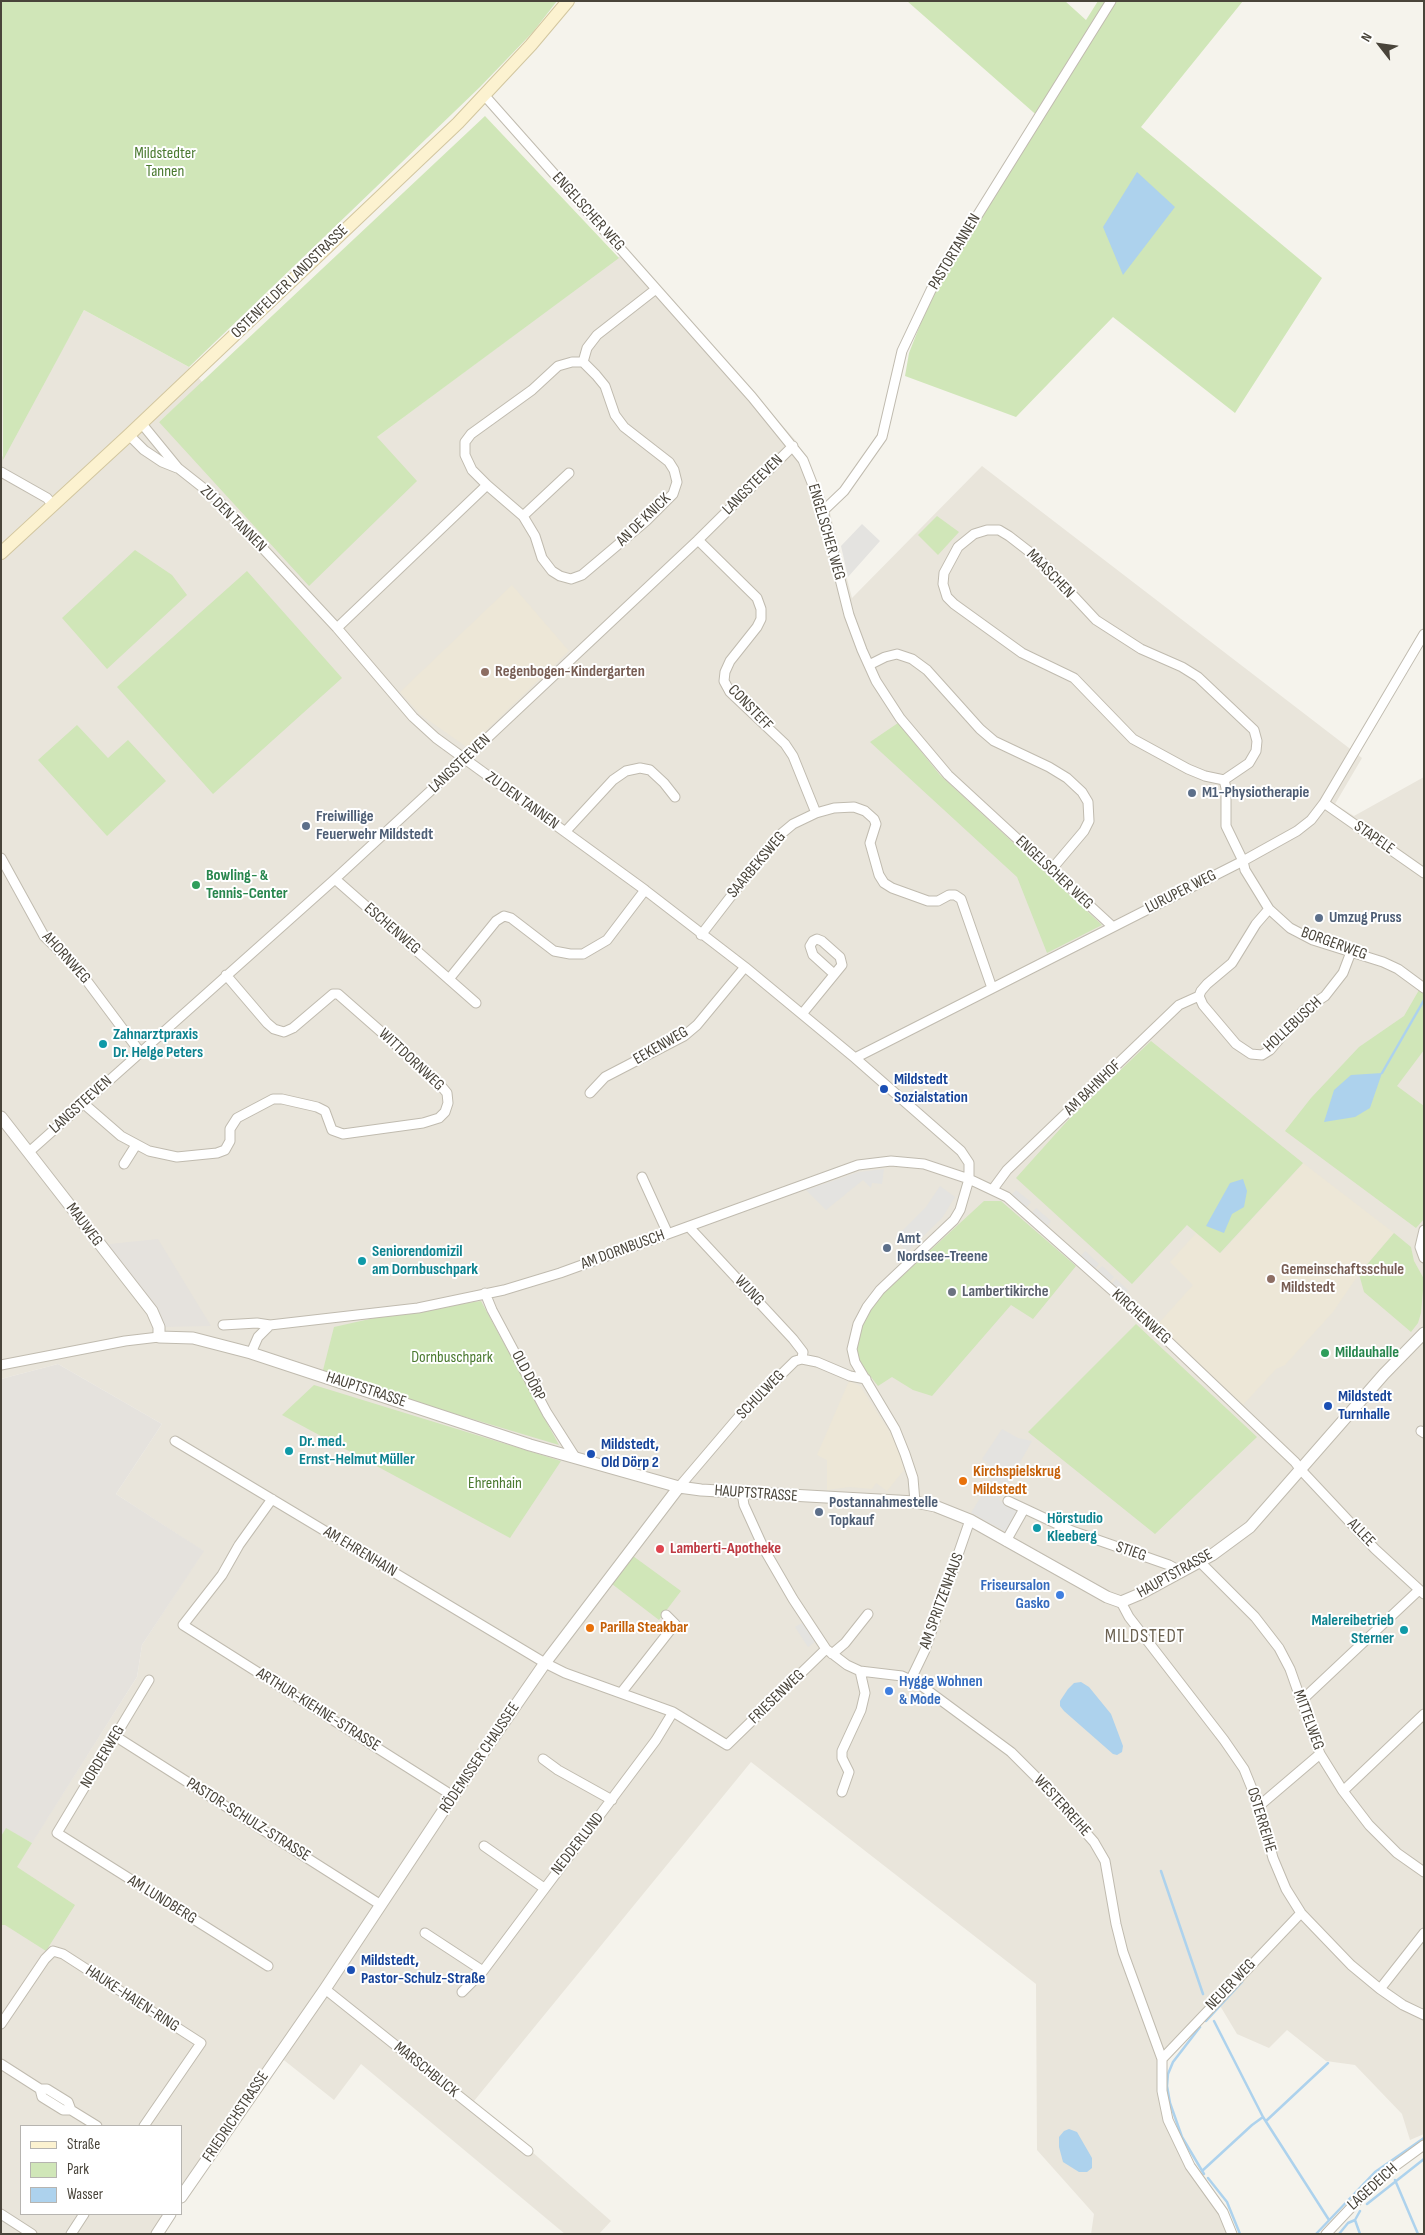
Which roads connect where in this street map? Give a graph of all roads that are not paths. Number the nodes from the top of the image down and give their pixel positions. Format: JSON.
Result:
{"nodes":[{"id":1,"x":568,"y":1,"type":"edge"},
{"id":2,"x":1111,"y":1,"type":"edge"},
{"id":3,"x":485,"y":96,"type":"junction"},
{"id":4,"x":656,"y":289,"type":"junction"},
{"id":5,"x":582,"y":362,"type":"junction"},
{"id":6,"x":142,"y":424,"type":"junction"},
{"id":7,"x":129,"y":435,"type":"junction"},
{"id":8,"x":793,"y":446,"type":"junction"},
{"id":9,"x":178,"y":468,"type":"junction"},
{"id":10,"x":1,"y":472,"type":"edge"},
{"id":11,"x":569,"y":474,"type":"dead end"},
{"id":12,"x":487,"y":485,"type":"junction"},
{"id":13,"x":52,"y":504,"type":"junction"},
{"id":14,"x":823,"y":511,"type":"junction"},
{"id":15,"x":523,"y":516,"type":"junction"},
{"id":16,"x":698,"y":540,"type":"junction"},
{"id":17,"x":1,"y":553,"type":"edge"},
{"id":18,"x":337,"y":628,"type":"junction"},
{"id":19,"x":1424,"y":634,"type":"edge"},
{"id":20,"x":869,"y":665,"type":"junction"},
{"id":21,"x":465,"y":759,"type":"junction"},
{"id":22,"x":1224,"y":780,"type":"junction"},
{"id":23,"x":675,"y":797,"type":"dead end"},
{"id":24,"x":1324,"y":803,"type":"junction"},
{"id":25,"x":816,"y":813,"type":"junction"},
{"id":26,"x":565,"y":832,"type":"junction"},
{"id":27,"x":1,"y":858,"type":"edge"},
{"id":28,"x":1243,"y":861,"type":"junction"},
{"id":29,"x":1051,"y":870,"type":"junction"},
{"id":30,"x":1424,"y":873,"type":"edge"},
{"id":31,"x":335,"y":879,"type":"junction"},
{"id":32,"x":645,"y":890,"type":"junction"},
{"id":33,"x":1269,"y":909,"type":"junction"},
{"id":34,"x":1113,"y":927,"type":"junction"},
{"id":35,"x":701,"y":935,"type":"junction"},
{"id":36,"x":1351,"y":952,"type":"junction"},
{"id":37,"x":745,"y":967,"type":"junction"},
{"id":38,"x":834,"y":974,"type":"dead end"},
{"id":39,"x":226,"y":975,"type":"junction"},
{"id":40,"x":448,"y":979,"type":"junction"},
{"id":41,"x":992,"y":988,"type":"junction"},
{"id":42,"x":1424,"y":988,"type":"edge"},
{"id":43,"x":1199,"y":996,"type":"junction"},
{"id":44,"x":476,"y":1003,"type":"dead end"},
{"id":45,"x":802,"y":1014,"type":"junction"},
{"id":46,"x":140,"y":1052,"type":"junction"},
{"id":47,"x":855,"y":1058,"type":"junction"},
{"id":48,"x":590,"y":1093,"type":"dead end"},
{"id":49,"x":82,"y":1103,"type":"junction"},
{"id":50,"x":1,"y":1117,"type":"edge"},
{"id":51,"x":136,"y":1144,"type":"junction"},
{"id":52,"x":29,"y":1152,"type":"junction"},
{"id":53,"x":124,"y":1164,"type":"dead end"},
{"id":54,"x":642,"y":1177,"type":"dead end"},
{"id":55,"x":969,"y":1179,"type":"junction"},
{"id":56,"x":993,"y":1189,"type":"junction"},
{"id":57,"x":689,"y":1227,"type":"junction"},
{"id":58,"x":1424,"y":1230,"type":"edge"},
{"id":59,"x":668,"y":1234,"type":"junction"},
{"id":60,"x":1424,"y":1258,"type":"edge"},
{"id":61,"x":485,"y":1293,"type":"junction"},
{"id":62,"x":223,"y":1325,"type":"dead end"},
{"id":63,"x":270,"y":1325,"type":"junction"},
{"id":64,"x":1424,"y":1333,"type":"edge"},
{"id":65,"x":159,"y":1337,"type":"junction"},
{"id":66,"x":251,"y":1353,"type":"junction"},
{"id":67,"x":802,"y":1359,"type":"junction"},
{"id":68,"x":1,"y":1365,"type":"edge"},
{"id":69,"x":866,"y":1379,"type":"junction"},
{"id":70,"x":175,"y":1441,"type":"dead end"},
{"id":71,"x":575,"y":1457,"type":"junction"},
{"id":72,"x":1301,"y":1470,"type":"junction"},
{"id":73,"x":679,"y":1487,"type":"junction"},
{"id":74,"x":742,"y":1493,"type":"junction"},
{"id":75,"x":272,"y":1499,"type":"junction"},
{"id":76,"x":1008,"y":1501,"type":"dead end"},
{"id":77,"x":915,"y":1502,"type":"junction"},
{"id":78,"x":1024,"y":1509,"type":"junction"},
{"id":79,"x":970,"y":1520,"type":"junction"},
{"id":80,"x":1006,"y":1541,"type":"junction"},
{"id":81,"x":1200,"y":1562,"type":"junction"},
{"id":82,"x":1182,"y":1572,"type":"junction"},
{"id":83,"x":1421,"y":1592,"type":"edge"},
{"id":84,"x":1121,"y":1602,"type":"junction"},
{"id":85,"x":868,"y":1614,"type":"dead end"},
{"id":86,"x":666,"y":1615,"type":"dead end"},
{"id":87,"x":829,"y":1652,"type":"junction"},
{"id":88,"x":545,"y":1663,"type":"junction"},
{"id":89,"x":860,"y":1671,"type":"junction"},
{"id":90,"x":911,"y":1679,"type":"junction"},
{"id":91,"x":149,"y":1680,"type":"dead end"},
{"id":92,"x":622,"y":1693,"type":"junction"},
{"id":93,"x":1301,"y":1702,"type":"junction"},
{"id":94,"x":673,"y":1712,"type":"junction"},
{"id":95,"x":1424,"y":1714,"type":"edge"},
{"id":96,"x":115,"y":1736,"type":"junction"},
{"id":97,"x":727,"y":1744,"type":"joint"},
{"id":98,"x":1320,"y":1754,"type":"junction"},
{"id":99,"x":543,"y":1759,"type":"dead end"},
{"id":100,"x":1343,"y":1791,"type":"junction"},
{"id":101,"x":842,"y":1792,"type":"dead end"},
{"id":102,"x":454,"y":1796,"type":"junction"},
{"id":103,"x":612,"y":1800,"type":"junction"},
{"id":104,"x":1259,"y":1806,"type":"junction"},
{"id":105,"x":57,"y":1834,"type":"joint"},
{"id":106,"x":484,"y":1846,"type":"dead end"},
{"id":107,"x":1424,"y":1872,"type":"edge"},
{"id":108,"x":544,"y":1888,"type":"junction"},
{"id":109,"x":380,"y":1905,"type":"junction"},
{"id":110,"x":1301,"y":1913,"type":"junction"},
{"id":111,"x":424,"y":1933,"type":"dead end"},
{"id":112,"x":1424,"y":1933,"type":"edge"},
{"id":113,"x":268,"y":1966,"type":"dead end"},
{"id":114,"x":483,"y":1971,"type":"junction"},
{"id":115,"x":325,"y":1989,"type":"junction"},
{"id":116,"x":1380,"y":1989,"type":"junction"},
{"id":117,"x":462,"y":1992,"type":"dead end"},
{"id":118,"x":1424,"y":2015,"type":"edge"},
{"id":119,"x":1,"y":2024,"type":"edge"},
{"id":120,"x":291,"y":2037,"type":"joint"},
{"id":121,"x":1162,"y":2059,"type":"junction"},
{"id":122,"x":1,"y":2064,"type":"edge"},
{"id":123,"x":95,"y":2125,"type":"edge"},
{"id":124,"x":145,"y":2125,"type":"edge"},
{"id":125,"x":1424,"y":2144,"type":"edge"},
{"id":126,"x":528,"y":2151,"type":"dead end"},
{"id":127,"x":182,"y":2196,"type":"edge"},
{"id":128,"x":1,"y":2214,"type":"edge"},
{"id":129,"x":83,"y":2215,"type":"edge"},
{"id":130,"x":169,"y":2215,"type":"edge"},
{"id":131,"x":32,"y":2234,"type":"edge"},
{"id":132,"x":70,"y":2234,"type":"edge"},
{"id":133,"x":157,"y":2234,"type":"edge"},
{"id":134,"x":1232,"y":2234,"type":"edge"},
{"id":135,"x":1326,"y":2234,"type":"edge"}],
"edges":[{"from":1,"to":3,"type":"main road","name":"OSTENFELDER LANDSTRASSE"},
{"from":2,"to":14,"type":"street","name":"PASTORTANNEN"},
{"from":3,"to":4,"type":"street","name":"ENGELSCHER WEG"},
{"from":3,"to":6,"type":"main road","name":"OSTENFELDER LANDSTRASSE"},
{"from":4,"to":5,"type":"street"},
{"from":4,"to":8,"type":"street","name":"ENGELSCHER WEG"},
{"from":5,"to":12,"type":"street","name":"AN DE KNICK"},
{"from":5,"to":15,"type":"street","name":"AN DE KNICK"},
{"from":6,"to":7,"type":"main road","name":"OSTENFELDER LANDSTRASSE"},
{"from":6,"to":9,"type":"street","name":"ZU DEN TANNEN"},
{"from":7,"to":9,"type":"street","name":"ZU DEN TANNEN"},
{"from":7,"to":13,"type":"main road","name":"OSTENFELDER LANDSTRASSE"},
{"from":8,"to":14,"type":"street","name":"ENGELSCHER WEG"},
{"from":8,"to":16,"type":"street","name":"LANGSTEEVEN"},
{"from":9,"to":18,"type":"street","name":"ZU DEN TANNEN"},
{"from":10,"to":13,"type":"street"},
{"from":11,"to":15,"type":"street"},
{"from":12,"to":15,"type":"street","name":"AN DE KNICK"},
{"from":12,"to":18,"type":"street"},
{"from":13,"to":17,"type":"main road","name":"OSTENFELDER LANDSTRASSE"},
{"from":14,"to":20,"type":"street","name":"ENGELSCHER WEG"},
{"from":16,"to":21,"type":"street","name":"LANGSTEEVEN"},
{"from":16,"to":25,"type":"street","name":"CONSTEFF"},
{"from":18,"to":21,"type":"street","name":"ZU DEN TANNEN"},
{"from":19,"to":24,"type":"street","name":"LURUPER WEG"},
{"from":20,"to":29,"type":"street","name":"ENGELSCHER WEG"},
{"from":20,"to":29,"type":"street"},
{"from":21,"to":26,"type":"street","name":"ZU DEN TANNEN"},
{"from":21,"to":31,"type":"street","name":"LANGSTEEVEN"},
{"from":22,"to":22,"type":"street","name":"MAASCHEN"},
{"from":22,"to":28,"type":"street"},
{"from":23,"to":26,"type":"street"},
{"from":24,"to":28,"type":"street","name":"LURUPER WEG"},
{"from":24,"to":30,"type":"street","name":"STAPELE"},
{"from":25,"to":35,"type":"street","name":"SAARBEKSWEG"},
{"from":25,"to":41,"type":"street","name":"SAARBEKSWEG"},
{"from":26,"to":32,"type":"street","name":"ZU DEN TANNEN"},
{"from":27,"to":46,"type":"street","name":"AHORNWEG"},
{"from":28,"to":33,"type":"street","name":"BORGERWEG"},
{"from":28,"to":34,"type":"street","name":"LURUPER WEG"},
{"from":29,"to":34,"type":"street","name":"ENGELSCHER WEG"},
{"from":31,"to":39,"type":"street","name":"LANGSTEEVEN"},
{"from":31,"to":40,"type":"street","name":"ESCHENWEG"},
{"from":32,"to":35,"type":"street","name":"ZU DEN TANNEN"},
{"from":32,"to":40,"type":"street"},
{"from":33,"to":36,"type":"street","name":"BORGERWEG"},
{"from":33,"to":43,"type":"street"},
{"from":34,"to":41,"type":"street","name":"LURUPER WEG"},
{"from":35,"to":37,"type":"street","name":"ZU DEN TANNEN"},
{"from":36,"to":42,"type":"street","name":"BORGERWEG"},
{"from":36,"to":43,"type":"street","name":"HOLLEBUSCH"},
{"from":37,"to":45,"type":"street","name":"ZU DEN TANNEN"},
{"from":37,"to":48,"type":"street","name":"EEKENWEG"},
{"from":38,"to":45,"type":"street"},
{"from":39,"to":46,"type":"street","name":"LANGSTEEVEN"},
{"from":39,"to":51,"type":"street","name":"WITTDORNWEG"},
{"from":40,"to":44,"type":"street","name":"ESCHENWEG"},
{"from":41,"to":47,"type":"street","name":"LURUPER WEG"},
{"from":43,"to":56,"type":"street","name":"AM BAHNHOF"},
{"from":45,"to":47,"type":"street","name":"ZU DEN TANNEN"},
{"from":46,"to":49,"type":"street","name":"LANGSTEEVEN"},
{"from":47,"to":55,"type":"street"},
{"from":49,"to":51,"type":"street","name":"WITTDORNWEG"},
{"from":49,"to":52,"type":"street","name":"LANGSTEEVEN"},
{"from":50,"to":52,"type":"street","name":"MAUWEG"},
{"from":51,"to":53,"type":"street"},
{"from":52,"to":65,"type":"street","name":"MAUWEG"},
{"from":54,"to":59,"type":"street"},
{"from":55,"to":56,"type":"street","name":"KIRCHENWEG"},
{"from":55,"to":57,"type":"street","name":"AM DORNBUSCH"},
{"from":55,"to":69,"type":"street"},
{"from":56,"to":72,"type":"street","name":"KIRCHENWEG"},
{"from":57,"to":59,"type":"street","name":"AM DORNBUSCH"},
{"from":57,"to":67,"type":"street","name":"WUNG"},
{"from":58,"to":60,"type":"street"},
{"from":59,"to":61,"type":"street","name":"AM DORNBUSCH"},
{"from":61,"to":63,"type":"street","name":"AM DORNBUSCH"},
{"from":61,"to":71,"type":"street","name":"OLD DÖRP"},
{"from":62,"to":63,"type":"street","name":"AM DORNBUSCH"},
{"from":63,"to":66,"type":"street"},
{"from":64,"to":72,"type":"street","name":"HAUPTSTRASSE"},
{"from":65,"to":66,"type":"street","name":"HAUPTSTRASSE"},
{"from":65,"to":68,"type":"street"},
{"from":66,"to":71,"type":"street","name":"HAUPTSTRASSE"},
{"from":67,"to":69,"type":"street","name":"SCHULWEG"},
{"from":67,"to":73,"type":"street","name":"SCHULWEG"},
{"from":69,"to":77,"type":"street"},
{"from":70,"to":75,"type":"street","name":"AM EHRENHAIN"},
{"from":71,"to":73,"type":"street","name":"HAUPTSTRASSE"},
{"from":72,"to":81,"type":"street","name":"HAUPTSTRASSE"},
{"from":72,"to":83,"type":"street","name":"ALLEE"},
{"from":73,"to":74,"type":"street","name":"HAUPTSTRASSE"},
{"from":73,"to":88,"type":"street","name":"RÖDEMISSER CHAUSSEE"},
{"from":74,"to":77,"type":"street","name":"HAUPTSTRASSE"},
{"from":74,"to":87,"type":"street","name":"WESTERREIHE"},
{"from":75,"to":88,"type":"street","name":"AM EHRENHAIN"},
{"from":75,"to":102,"type":"street","name":"ARTHUR-KIEHNE-STRASSE"},
{"from":76,"to":78,"type":"street","name":"STIEG"},
{"from":77,"to":79,"type":"street","name":"HAUPTSTRASSE"},
{"from":78,"to":80,"type":"street"},
{"from":78,"to":82,"type":"street","name":"STIEG"},
{"from":79,"to":80,"type":"street","name":"HAUPTSTRASSE"},
{"from":79,"to":90,"type":"street","name":"AM SPRITZENHAUS"},
{"from":80,"to":84,"type":"street","name":"HAUPTSTRASSE"},
{"from":81,"to":82,"type":"street","name":"HAUPTSTRASSE"},
{"from":81,"to":93,"type":"street","name":"MITTELWEG"},
{"from":82,"to":84,"type":"street","name":"HAUPTSTRASSE"},
{"from":83,"to":93,"type":"street"},
{"from":84,"to":104,"type":"street","name":"OSTERREIHE"},
{"from":85,"to":87,"type":"street","name":"FRIESENWEG"},
{"from":86,"to":92,"type":"street"},
{"from":87,"to":89,"type":"street","name":"WESTERREIHE"},
{"from":87,"to":97,"type":"street","name":"FRIESENWEG"},
{"from":88,"to":92,"type":"street","name":"AM EHRENHAIN"},
{"from":88,"to":102,"type":"street","name":"RÖDEMISSER CHAUSSEE"},
{"from":89,"to":90,"type":"street","name":"WESTERREIHE"},
{"from":89,"to":101,"type":"street"},
{"from":90,"to":121,"type":"street","name":"WESTERREIHE"},
{"from":91,"to":96,"type":"street","name":"NORDERWEG"},
{"from":92,"to":94,"type":"street","name":"AM EHRENHAIN"},
{"from":93,"to":98,"type":"street","name":"MITTELWEG"},
{"from":94,"to":97,"type":"street","name":"AM EHRENHAIN"},
{"from":94,"to":103,"type":"street","name":"NEDDERLUND"},
{"from":95,"to":100,"type":"street"},
{"from":96,"to":105,"type":"street","name":"NORDERWEG"},
{"from":96,"to":109,"type":"street","name":"PASTOR-SCHULZ-STRASSE"},
{"from":98,"to":100,"type":"street","name":"MITTELWEG"},
{"from":98,"to":104,"type":"street"},
{"from":99,"to":103,"type":"street","name":"NEDDERLUND"},
{"from":100,"to":107,"type":"street","name":"MITTELWEG"},
{"from":102,"to":109,"type":"street","name":"RÖDEMISSER CHAUSSEE"},
{"from":103,"to":108,"type":"street","name":"NEDDERLUND"},
{"from":104,"to":110,"type":"street","name":"OSTERREIHE"},
{"from":105,"to":113,"type":"street","name":"AM LUNDBERG"},
{"from":106,"to":108,"type":"street","name":"NEDDERLUND"},
{"from":108,"to":114,"type":"street","name":"NEDDERLUND"},
{"from":109,"to":115,"type":"street","name":"RÖDEMISSER CHAUSSEE"},
{"from":110,"to":116,"type":"street","name":"OSTERREIHE"},
{"from":110,"to":121,"type":"street","name":"NEUER WEG"},
{"from":111,"to":114,"type":"street"},
{"from":112,"to":116,"type":"street"},
{"from":114,"to":117,"type":"street","name":"NEDDERLUND"},
{"from":115,"to":120,"type":"street","name":"RÖDEMISSER CHAUSSEE"},
{"from":115,"to":126,"type":"street","name":"MARSCHBLICK"},
{"from":116,"to":118,"type":"street","name":"OSTERREIHE"},
{"from":119,"to":124,"type":"street","name":"HAUKE-HAIEN-RING"},
{"from":120,"to":127,"type":"street","name":"FRIEDRICHSTRASSE"},
{"from":121,"to":134,"type":"street","name":"WESTERREIHE"},
{"from":122,"to":123,"type":"street"},
{"from":125,"to":135,"type":"street","name":"LAGEDEICH"},
{"from":128,"to":131,"type":"street"},
{"from":129,"to":132,"type":"street"},
{"from":130,"to":133,"type":"street"}]}
